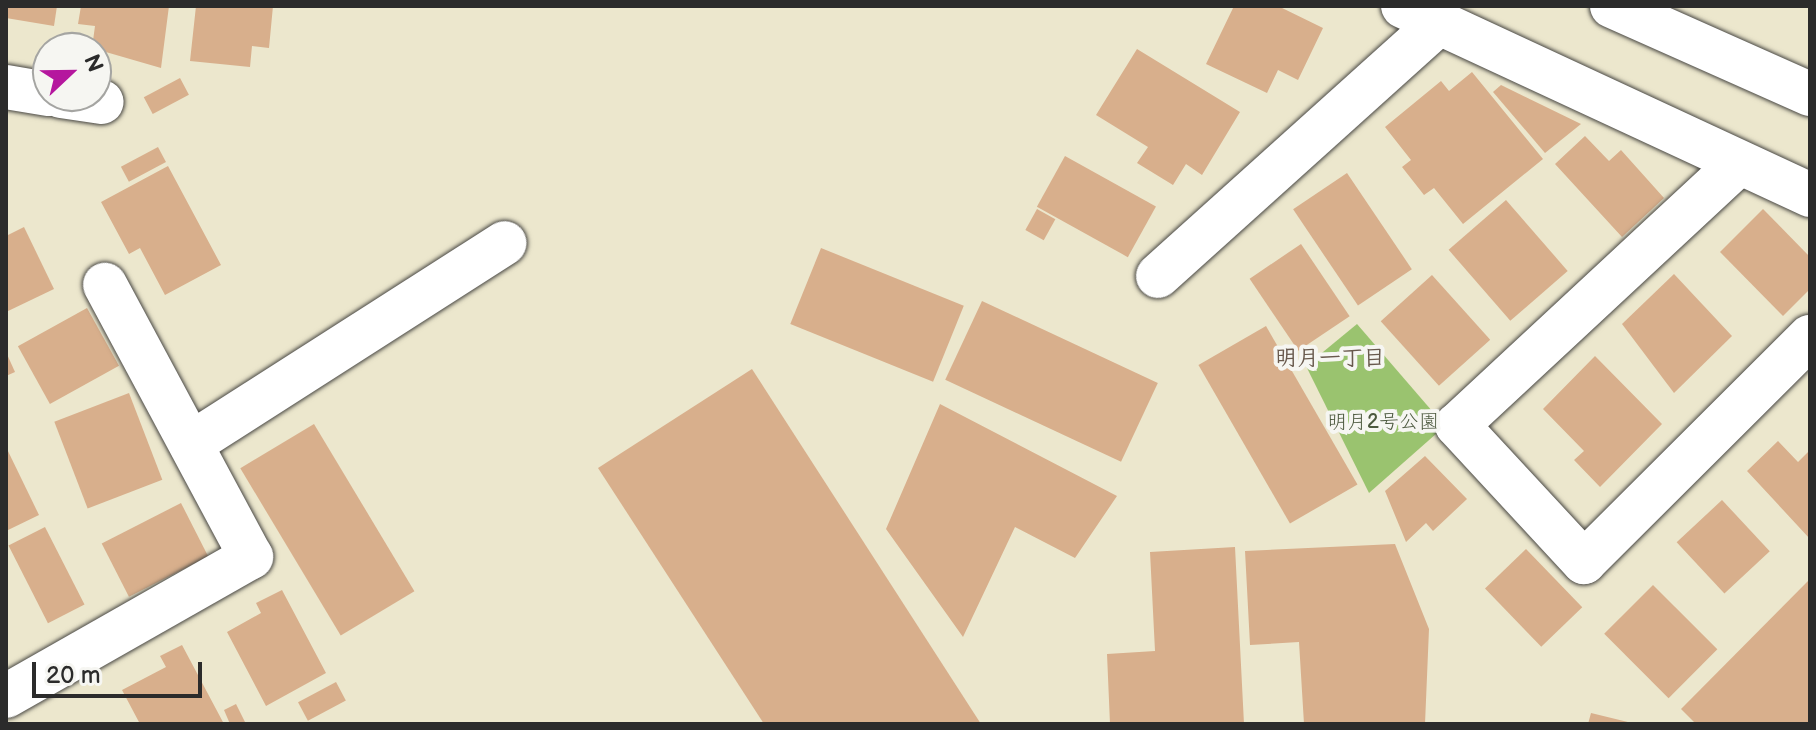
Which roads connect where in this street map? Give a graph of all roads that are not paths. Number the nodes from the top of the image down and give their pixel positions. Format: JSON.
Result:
{"nodes":[{"id":1,"x":1612,"y":6,"type":"edge"},
{"id":2,"x":1422,"y":14,"type":"edge"},
{"id":3,"x":6,"y":87,"type":"edge"},
{"id":4,"x":32,"y":91,"type":"edge"},
{"id":5,"x":1810,"y":94,"type":"edge"},
{"id":6,"x":1737,"y":165,"type":"junction"},
{"id":7,"x":1810,"y":195,"type":"edge"},
{"id":8,"x":505,"y":243,"type":"dead end"},
{"id":9,"x":1158,"y":276,"type":"dead end"},
{"id":10,"x":105,"y":285,"type":"dead end"},
{"id":11,"x":1810,"y":337,"type":"edge"},
{"id":12,"x":192,"y":443,"type":"junction"},
{"id":13,"x":6,"y":696,"type":"edge"}],
"edges":[{"from":1,"to":5,"type":"street"},
{"from":2,"to":6,"type":"street"},
{"from":2,"to":9,"type":"street"},
{"from":3,"to":4,"type":"street"},
{"from":6,"to":7,"type":"street"},
{"from":6,"to":11,"type":"street"},
{"from":8,"to":12,"type":"street"},
{"from":10,"to":12,"type":"street"},
{"from":12,"to":13,"type":"street"}]}
